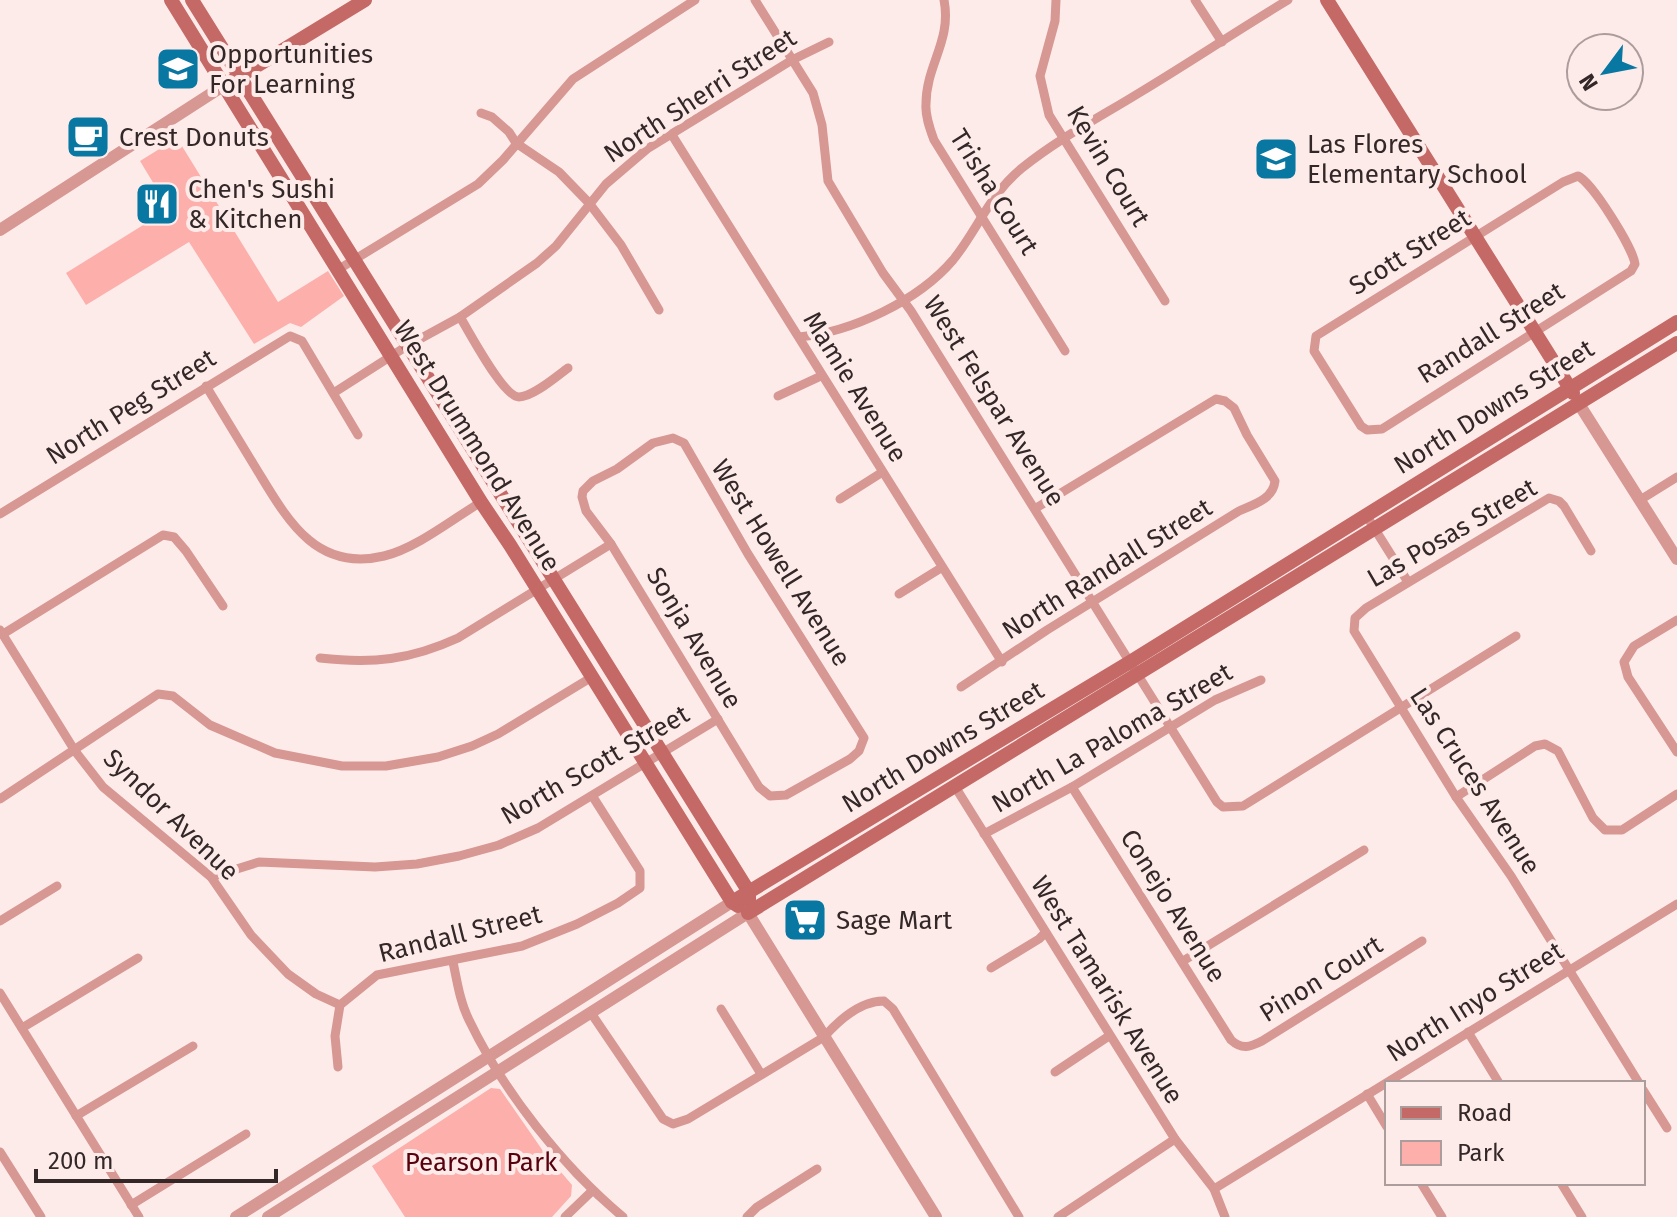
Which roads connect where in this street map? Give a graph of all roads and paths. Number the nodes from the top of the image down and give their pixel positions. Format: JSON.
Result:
{"nodes":[{"id":1,"x":171,"y":0,"type":"edge"},
{"id":2,"x":192,"y":0,"type":"edge"},
{"id":3,"x":365,"y":0,"type":"edge"},
{"id":4,"x":695,"y":0,"type":"edge"},
{"id":5,"x":755,"y":0,"type":"edge"},
{"id":6,"x":944,"y":0,"type":"edge"},
{"id":7,"x":1056,"y":0,"type":"edge"},
{"id":8,"x":1195,"y":0,"type":"edge"},
{"id":9,"x":1288,"y":0,"type":"edge"},
{"id":10,"x":1327,"y":0,"type":"edge"},
{"id":11,"x":829,"y":42,"type":"dead end"},
{"id":12,"x":1222,"y":42,"type":"junction"},
{"id":13,"x":792,"y":60,"type":"junction"},
{"id":14,"x":239,"y":77,"type":"junction"},
{"id":15,"x":223,"y":86,"type":"junction"},
{"id":16,"x":481,"y":113,"type":"dead end"},
{"id":17,"x":672,"y":135,"type":"junction"},
{"id":18,"x":1065,"y":139,"type":"junction"},
{"id":19,"x":516,"y":143,"type":"junction"},
{"id":20,"x":589,"y":203,"type":"junction"},
{"id":21,"x":981,"y":215,"type":"junction"},
{"id":22,"x":0,"y":230,"type":"edge"},
{"id":23,"x":1475,"y":237,"type":"junction"},
{"id":24,"x":353,"y":260,"type":"junction"},
{"id":25,"x":1635,"y":264,"type":"joint"},
{"id":26,"x":339,"y":269,"type":"junction"},
{"id":27,"x":903,"y":299,"type":"junction"},
{"id":28,"x":1165,"y":301,"type":"dead end"},
{"id":29,"x":659,"y":310,"type":"dead end"},
{"id":30,"x":460,"y":317,"type":"junction"},
{"id":31,"x":1677,"y":322,"type":"edge"},
{"id":32,"x":1534,"y":332,"type":"junction"},
{"id":33,"x":799,"y":337,"type":"junction"},
{"id":34,"x":1677,"y":343,"type":"edge"},
{"id":35,"x":407,"y":346,"type":"junction"},
{"id":36,"x":1065,"y":351,"type":"dead end"},
{"id":37,"x":393,"y":356,"type":"junction"},
{"id":38,"x":568,"y":368,"type":"dead end"},
{"id":39,"x":821,"y":376,"type":"junction"},
{"id":40,"x":206,"y":386,"type":"junction"},
{"id":41,"x":1570,"y":388,"type":"junction"},
{"id":42,"x":335,"y":392,"type":"junction"},
{"id":43,"x":778,"y":396,"type":"dead end"},
{"id":44,"x":1579,"y":404,"type":"junction"},
{"id":45,"x":1367,"y":430,"type":"joint"},
{"id":46,"x":358,"y":435,"type":"dead end"},
{"id":47,"x":669,"y":438,"type":"joint"},
{"id":48,"x":881,"y":473,"type":"junction"},
{"id":49,"x":1677,"y":477,"type":"edge"},
{"id":50,"x":840,"y":499,"type":"dead end"},
{"id":51,"x":1640,"y":500,"type":"junction"},
{"id":52,"x":481,"y":502,"type":"junction"},
{"id":53,"x":1036,"y":508,"type":"junction"},
{"id":54,"x":0,"y":514,"type":"edge"},
{"id":55,"x":1366,"y":515,"type":"junction"},
{"id":56,"x":1376,"y":530,"type":"junction"},
{"id":57,"x":611,"y":544,"type":"junction"},
{"id":58,"x":1591,"y":551,"type":"dead end"},
{"id":59,"x":1677,"y":559,"type":"edge"},
{"id":60,"x":941,"y":568,"type":"junction"},
{"id":61,"x":553,"y":581,"type":"junction"},
{"id":62,"x":1408,"y":582,"type":"junction"},
{"id":63,"x":538,"y":590,"type":"junction"},
{"id":64,"x":899,"y":594,"type":"dead end"},
{"id":65,"x":1094,"y":602,"type":"junction"},
{"id":66,"x":223,"y":606,"type":"dead end"},
{"id":67,"x":1358,"y":615,"type":"joint"},
{"id":68,"x":1677,"y":620,"type":"edge"},
{"id":69,"x":1,"y":632,"type":"edge"},
{"id":70,"x":1516,"y":636,"type":"dead end"},
{"id":71,"x":320,"y":658,"type":"dead end"},
{"id":72,"x":1002,"y":662,"type":"junction"},
{"id":73,"x":1134,"y":667,"type":"junction"},
{"id":74,"x":592,"y":677,"type":"junction"},
{"id":75,"x":1261,"y":680,"type":"dead end"},
{"id":76,"x":961,"y":687,"type":"dead end"},
{"id":77,"x":1401,"y":707,"type":"junction"},
{"id":78,"x":718,"y":719,"type":"junction"},
{"id":79,"x":1169,"y":726,"type":"junction"},
{"id":80,"x":75,"y":751,"type":"junction"},
{"id":81,"x":1677,"y":752,"type":"edge"},
{"id":82,"x":661,"y":754,"type":"junction"},
{"id":83,"x":646,"y":764,"type":"junction"},
{"id":84,"x":954,"y":785,"type":"junction"},
{"id":85,"x":1072,"y":787,"type":"junction"},
{"id":86,"x":1677,"y":794,"type":"edge"},
{"id":87,"x":770,"y":796,"type":"joint"},
{"id":88,"x":593,"y":797,"type":"junction"},
{"id":89,"x":1456,"y":797,"type":"junction"},
{"id":90,"x":0,"y":799,"type":"edge"},
{"id":91,"x":984,"y":834,"type":"junction"},
{"id":92,"x":1364,"y":850,"type":"dead end"},
{"id":93,"x":211,"y":877,"type":"junction"},
{"id":94,"x":57,"y":886,"type":"dead end"},
{"id":95,"x":749,"y":892,"type":"junction"},
{"id":96,"x":732,"y":902,"type":"junction"},
{"id":97,"x":1676,"y":906,"type":"edge"},
{"id":98,"x":748,"y":913,"type":"junction"},
{"id":99,"x":0,"y":921,"type":"edge"},
{"id":100,"x":1045,"y":933,"type":"junction"},
{"id":101,"x":1422,"y":941,"type":"dead end"},
{"id":102,"x":138,"y":958,"type":"dead end"},
{"id":103,"x":1183,"y":961,"type":"junction"},
{"id":104,"x":453,"y":962,"type":"junction"},
{"id":105,"x":991,"y":968,"type":"dead end"},
{"id":106,"x":1569,"y":970,"type":"junction"},
{"id":107,"x":0,"y":993,"type":"edge"},
{"id":108,"x":340,"y":1005,"type":"junction"},
{"id":109,"x":721,"y":1009,"type":"dead end"},
{"id":110,"x":591,"y":1013,"type":"junction"},
{"id":111,"x":22,"y":1028,"type":"junction"},
{"id":112,"x":1468,"y":1032,"type":"junction"},
{"id":113,"x":1109,"y":1036,"type":"junction"},
{"id":114,"x":824,"y":1037,"type":"junction"},
{"id":115,"x":193,"y":1046,"type":"dead end"},
{"id":116,"x":1240,"y":1046,"type":"joint"},
{"id":117,"x":490,"y":1057,"type":"junction"},
{"id":118,"x":338,"y":1067,"type":"dead end"},
{"id":119,"x":499,"y":1071,"type":"junction"},
{"id":120,"x":1055,"y":1072,"type":"dead end"},
{"id":121,"x":761,"y":1074,"type":"junction"},
{"id":122,"x":1388,"y":1081,"type":"edge"},
{"id":123,"x":1498,"y":1081,"type":"edge"},
{"id":124,"x":1638,"y":1081,"type":"edge"},
{"id":125,"x":1385,"y":1083,"type":"edge"},
{"id":126,"x":1645,"y":1093,"type":"edge"},
{"id":127,"x":1367,"y":1094,"type":"junction"},
{"id":128,"x":76,"y":1116,"type":"junction"},
{"id":129,"x":1385,"y":1124,"type":"edge"},
{"id":130,"x":1667,"y":1128,"type":"dead end"},
{"id":131,"x":246,"y":1134,"type":"dead end"},
{"id":132,"x":1175,"y":1139,"type":"junction"},
{"id":133,"x":0,"y":1153,"type":"edge"},
{"id":134,"x":817,"y":1169,"type":"dead end"},
{"id":135,"x":1422,"y":1185,"type":"edge"},
{"id":136,"x":1562,"y":1185,"type":"edge"},
{"id":137,"x":1214,"y":1189,"type":"junction"},
{"id":138,"x":592,"y":1191,"type":"junction"},
{"id":139,"x":131,"y":1205,"type":"junction"},
{"id":140,"x":41,"y":1217,"type":"edge"},
{"id":141,"x":139,"y":1217,"type":"edge"},
{"id":142,"x":236,"y":1217,"type":"edge"},
{"id":143,"x":268,"y":1217,"type":"edge"},
{"id":144,"x":565,"y":1217,"type":"edge"},
{"id":145,"x":623,"y":1217,"type":"edge"},
{"id":146,"x":747,"y":1217,"type":"edge"},
{"id":147,"x":936,"y":1217,"type":"edge"},
{"id":148,"x":1019,"y":1217,"type":"edge"},
{"id":149,"x":1058,"y":1217,"type":"edge"},
{"id":150,"x":1225,"y":1217,"type":"edge"},
{"id":151,"x":1442,"y":1217,"type":"edge"},
{"id":152,"x":1582,"y":1217,"type":"edge"}],
"edges":[{"from":1,"to":15,"type":"main road","name":"West Drummond Avenue"},
{"from":2,"to":14,"type":"main road","name":"West Drummond Avenue"},
{"from":3,"to":14,"type":"main road"},
{"from":4,"to":19,"type":"street"},
{"from":5,"to":13,"type":"street","name":"West Felspar Avenue"},
{"from":6,"to":21,"type":"street","name":"Trisha Court"},
{"from":7,"to":18,"type":"street","name":"Kevin Court"},
{"from":8,"to":12,"type":"street"},
{"from":9,"to":12,"type":"street"},
{"from":10,"to":23,"type":"main road"},
{"from":11,"to":13,"type":"street","name":"North Sherri Street"},
{"from":12,"to":18,"type":"street"},
{"from":13,"to":17,"type":"street","name":"North Sherri Street"},
{"from":13,"to":27,"type":"street","name":"West Felspar Avenue"},
{"from":14,"to":15,"type":"main road"},
{"from":14,"to":24,"type":"main road","name":"West Drummond Avenue"},
{"from":15,"to":22,"type":"street"},
{"from":15,"to":26,"type":"main road","name":"West Drummond Avenue"},
{"from":16,"to":19,"type":"street"},
{"from":17,"to":20,"type":"street","name":"North Sherri Street"},
{"from":17,"to":33,"type":"street","name":"Mamie Avenue"},
{"from":18,"to":21,"type":"street"},
{"from":18,"to":28,"type":"street","name":"Kevin Court"},
{"from":19,"to":20,"type":"street"},
{"from":19,"to":24,"type":"street"},
{"from":20,"to":29,"type":"street"},
{"from":20,"to":30,"type":"street","name":"North Sherri Street"},
{"from":21,"to":27,"type":"street"},
{"from":21,"to":36,"type":"street","name":"Trisha Court"},
{"from":23,"to":25,"type":"street","name":"Scott Street"},
{"from":23,"to":32,"type":"main road"},
{"from":23,"to":45,"type":"street","name":"Scott Street"},
{"from":24,"to":26,"type":"street"},
{"from":24,"to":35,"type":"main road","name":"West Drummond Avenue"},
{"from":25,"to":32,"type":"street","name":"Randall Street"},
{"from":26,"to":37,"type":"main road","name":"West Drummond Avenue"},
{"from":27,"to":33,"type":"street"},
{"from":27,"to":53,"type":"street","name":"West Felspar Avenue"},
{"from":30,"to":35,"type":"street","name":"North Sherri Street"},
{"from":30,"to":38,"type":"street"},
{"from":31,"to":41,"type":"main road","name":"North Downs Street"},
{"from":32,"to":41,"type":"main road"},
{"from":32,"to":45,"type":"street","name":"Randall Street"},
{"from":33,"to":39,"type":"street","name":"Mamie Avenue"},
{"from":34,"to":44,"type":"main road","name":"North Downs Street"},
{"from":35,"to":37,"type":"street","name":"North Sherri Street"},
{"from":35,"to":61,"type":"main road","name":"West Drummond Avenue"},
{"from":37,"to":42,"type":"street","name":"North Sherri Street"},
{"from":37,"to":52,"type":"main road","name":"West Drummond Avenue"},
{"from":39,"to":43,"type":"street"},
{"from":39,"to":48,"type":"street","name":"Mamie Avenue"},
{"from":40,"to":42,"type":"street","name":"North Peg Street"},
{"from":40,"to":52,"type":"street"},
{"from":40,"to":54,"type":"street","name":"North Peg Street"},
{"from":41,"to":44,"type":"main road"},
{"from":41,"to":55,"type":"main road","name":"North Downs Street"},
{"from":42,"to":46,"type":"street"},
{"from":44,"to":51,"type":"street"},
{"from":44,"to":56,"type":"main road","name":"North Downs Street"},
{"from":47,"to":57,"type":"street","name":"Sonja Avenue"},
{"from":47,"to":87,"type":"street","name":"West Howell Avenue"},
{"from":48,"to":50,"type":"street"},
{"from":48,"to":60,"type":"street","name":"Mamie Avenue"},
{"from":49,"to":51,"type":"street"},
{"from":51,"to":59,"type":"street"},
{"from":52,"to":63,"type":"main road","name":"West Drummond Avenue"},
{"from":53,"to":65,"type":"street","name":"West Felspar Avenue"},
{"from":53,"to":65,"type":"street","name":"North Randall Street"},
{"from":55,"to":56,"type":"street"},
{"from":55,"to":73,"type":"main road","name":"North Downs Street"},
{"from":56,"to":62,"type":"street"},
{"from":56,"to":73,"type":"main road","name":"North Downs Street"},
{"from":57,"to":61,"type":"street"},
{"from":57,"to":78,"type":"street","name":"Sonja Avenue"},
{"from":58,"to":62,"type":"street","name":"Las Posas Street"},
{"from":60,"to":64,"type":"street"},
{"from":60,"to":72,"type":"street","name":"Mamie Avenue"},
{"from":61,"to":63,"type":"street"},
{"from":61,"to":82,"type":"main road","name":"West Drummond Avenue"},
{"from":62,"to":67,"type":"street","name":"Las Posas Street"},
{"from":63,"to":71,"type":"street"},
{"from":63,"to":74,"type":"main road","name":"West Drummond Avenue"},
{"from":65,"to":72,"type":"street","name":"North Randall Street"},
{"from":65,"to":73,"type":"street","name":"West Felspar Avenue"},
{"from":66,"to":69,"type":"street"},
{"from":67,"to":77,"type":"street","name":"Las Cruces Avenue"},
{"from":68,"to":81,"type":"street"},
{"from":69,"to":80,"type":"street","name":"Syndor Avenue"},
{"from":70,"to":77,"type":"street"},
{"from":72,"to":76,"type":"street","name":"North Randall Street"},
{"from":73,"to":79,"type":"street","name":"West Felspar Avenue"},
{"from":73,"to":84,"type":"main road","name":"North Downs Street"},
{"from":73,"to":95,"type":"main road","name":"North Downs Street"},
{"from":74,"to":80,"type":"street"},
{"from":74,"to":83,"type":"main road","name":"West Drummond Avenue"},
{"from":75,"to":79,"type":"street","name":"North La Paloma Street"},
{"from":77,"to":79,"type":"street","name":"West Felspar Avenue"},
{"from":77,"to":89,"type":"street","name":"Las Cruces Avenue"},
{"from":78,"to":82,"type":"street","name":"North Scott Street"},
{"from":78,"to":87,"type":"street","name":"Sonja Avenue"},
{"from":79,"to":85,"type":"street","name":"North La Paloma Street"},
{"from":80,"to":90,"type":"street"},
{"from":80,"to":93,"type":"street","name":"Syndor Avenue"},
{"from":82,"to":83,"type":"street","name":"North Scott Street"},
{"from":82,"to":95,"type":"main road","name":"West Drummond Avenue"},
{"from":83,"to":88,"type":"street","name":"North Scott Street"},
{"from":83,"to":96,"type":"main road","name":"West Drummond Avenue"},
{"from":84,"to":91,"type":"street","name":"West Tamarisk Avenue"},
{"from":84,"to":98,"type":"main road","name":"North Downs Street"},
{"from":85,"to":91,"type":"street","name":"North La Paloma Street"},
{"from":85,"to":103,"type":"street","name":"Conejo Avenue"},
{"from":86,"to":89,"type":"street"},
{"from":88,"to":93,"type":"street","name":"North Scott Street"},
{"from":88,"to":104,"type":"street","name":"Randall Street"},
{"from":89,"to":106,"type":"street","name":"Las Cruces Avenue"},
{"from":91,"to":100,"type":"street","name":"West Tamarisk Avenue"},
{"from":92,"to":103,"type":"street"},
{"from":93,"to":108,"type":"street","name":"Syndor Avenue"},
{"from":94,"to":99,"type":"street"},
{"from":95,"to":96,"type":"main road","name":"North Downs Street"},
{"from":95,"to":98,"type":"main road"},
{"from":96,"to":98,"type":"main road","name":"West Drummond Avenue"},
{"from":96,"to":117,"type":"street","name":"North Downs Street"},
{"from":97,"to":106,"type":"street","name":"North Inyo Street"},
{"from":98,"to":110,"type":"street","name":"North Downs Street"},
{"from":98,"to":114,"type":"street","name":"West Drummond Avenue"},
{"from":100,"to":105,"type":"street"},
{"from":100,"to":113,"type":"street","name":"West Tamarisk Avenue"},
{"from":101,"to":116,"type":"street","name":"Pinon Court"},
{"from":102,"to":111,"type":"street"},
{"from":103,"to":116,"type":"street","name":"Conejo Avenue"},
{"from":104,"to":108,"type":"street","name":"Randall Street"},
{"from":104,"to":117,"type":"street"},
{"from":106,"to":112,"type":"street","name":"North Inyo Street"},
{"from":106,"to":124,"type":"street","name":"Las Cruces Avenue"},
{"from":107,"to":111,"type":"street"},
{"from":108,"to":118,"type":"street"},
{"from":109,"to":121,"type":"street"},
{"from":110,"to":119,"type":"street","name":"North Downs Street"},
{"from":110,"to":121,"type":"street"},
{"from":111,"to":128,"type":"street"},
{"from":112,"to":122,"type":"street","name":"North Inyo Street"},
{"from":112,"to":123,"type":"street"},
{"from":113,"to":120,"type":"street"},
{"from":113,"to":132,"type":"street","name":"West Tamarisk Avenue"},
{"from":114,"to":121,"type":"street"},
{"from":114,"to":147,"type":"street","name":"West Drummond Avenue"},
{"from":114,"to":148,"type":"street"},
{"from":115,"to":128,"type":"street"},
{"from":117,"to":119,"type":"street"},
{"from":117,"to":142,"type":"street","name":"North Downs Street"},
{"from":119,"to":138,"type":"street"},
{"from":119,"to":143,"type":"street","name":"North Downs Street"},
{"from":125,"to":127,"type":"street","name":"North Inyo Street"},
{"from":126,"to":130,"type":"street"},
{"from":127,"to":129,"type":"street"},
{"from":127,"to":137,"type":"street","name":"North Inyo Street"},
{"from":128,"to":139,"type":"street"},
{"from":131,"to":139,"type":"street"},
{"from":132,"to":137,"type":"street","name":"West Tamarisk Avenue"},
{"from":132,"to":149,"type":"street"},
{"from":133,"to":140,"type":"street"},
{"from":134,"to":146,"type":"street"},
{"from":135,"to":151,"type":"street"},
{"from":136,"to":152,"type":"street"},
{"from":137,"to":150,"type":"street","name":"West Tamarisk Avenue"},
{"from":138,"to":144,"type":"street"},
{"from":138,"to":145,"type":"street"},
{"from":139,"to":141,"type":"street"}]}
